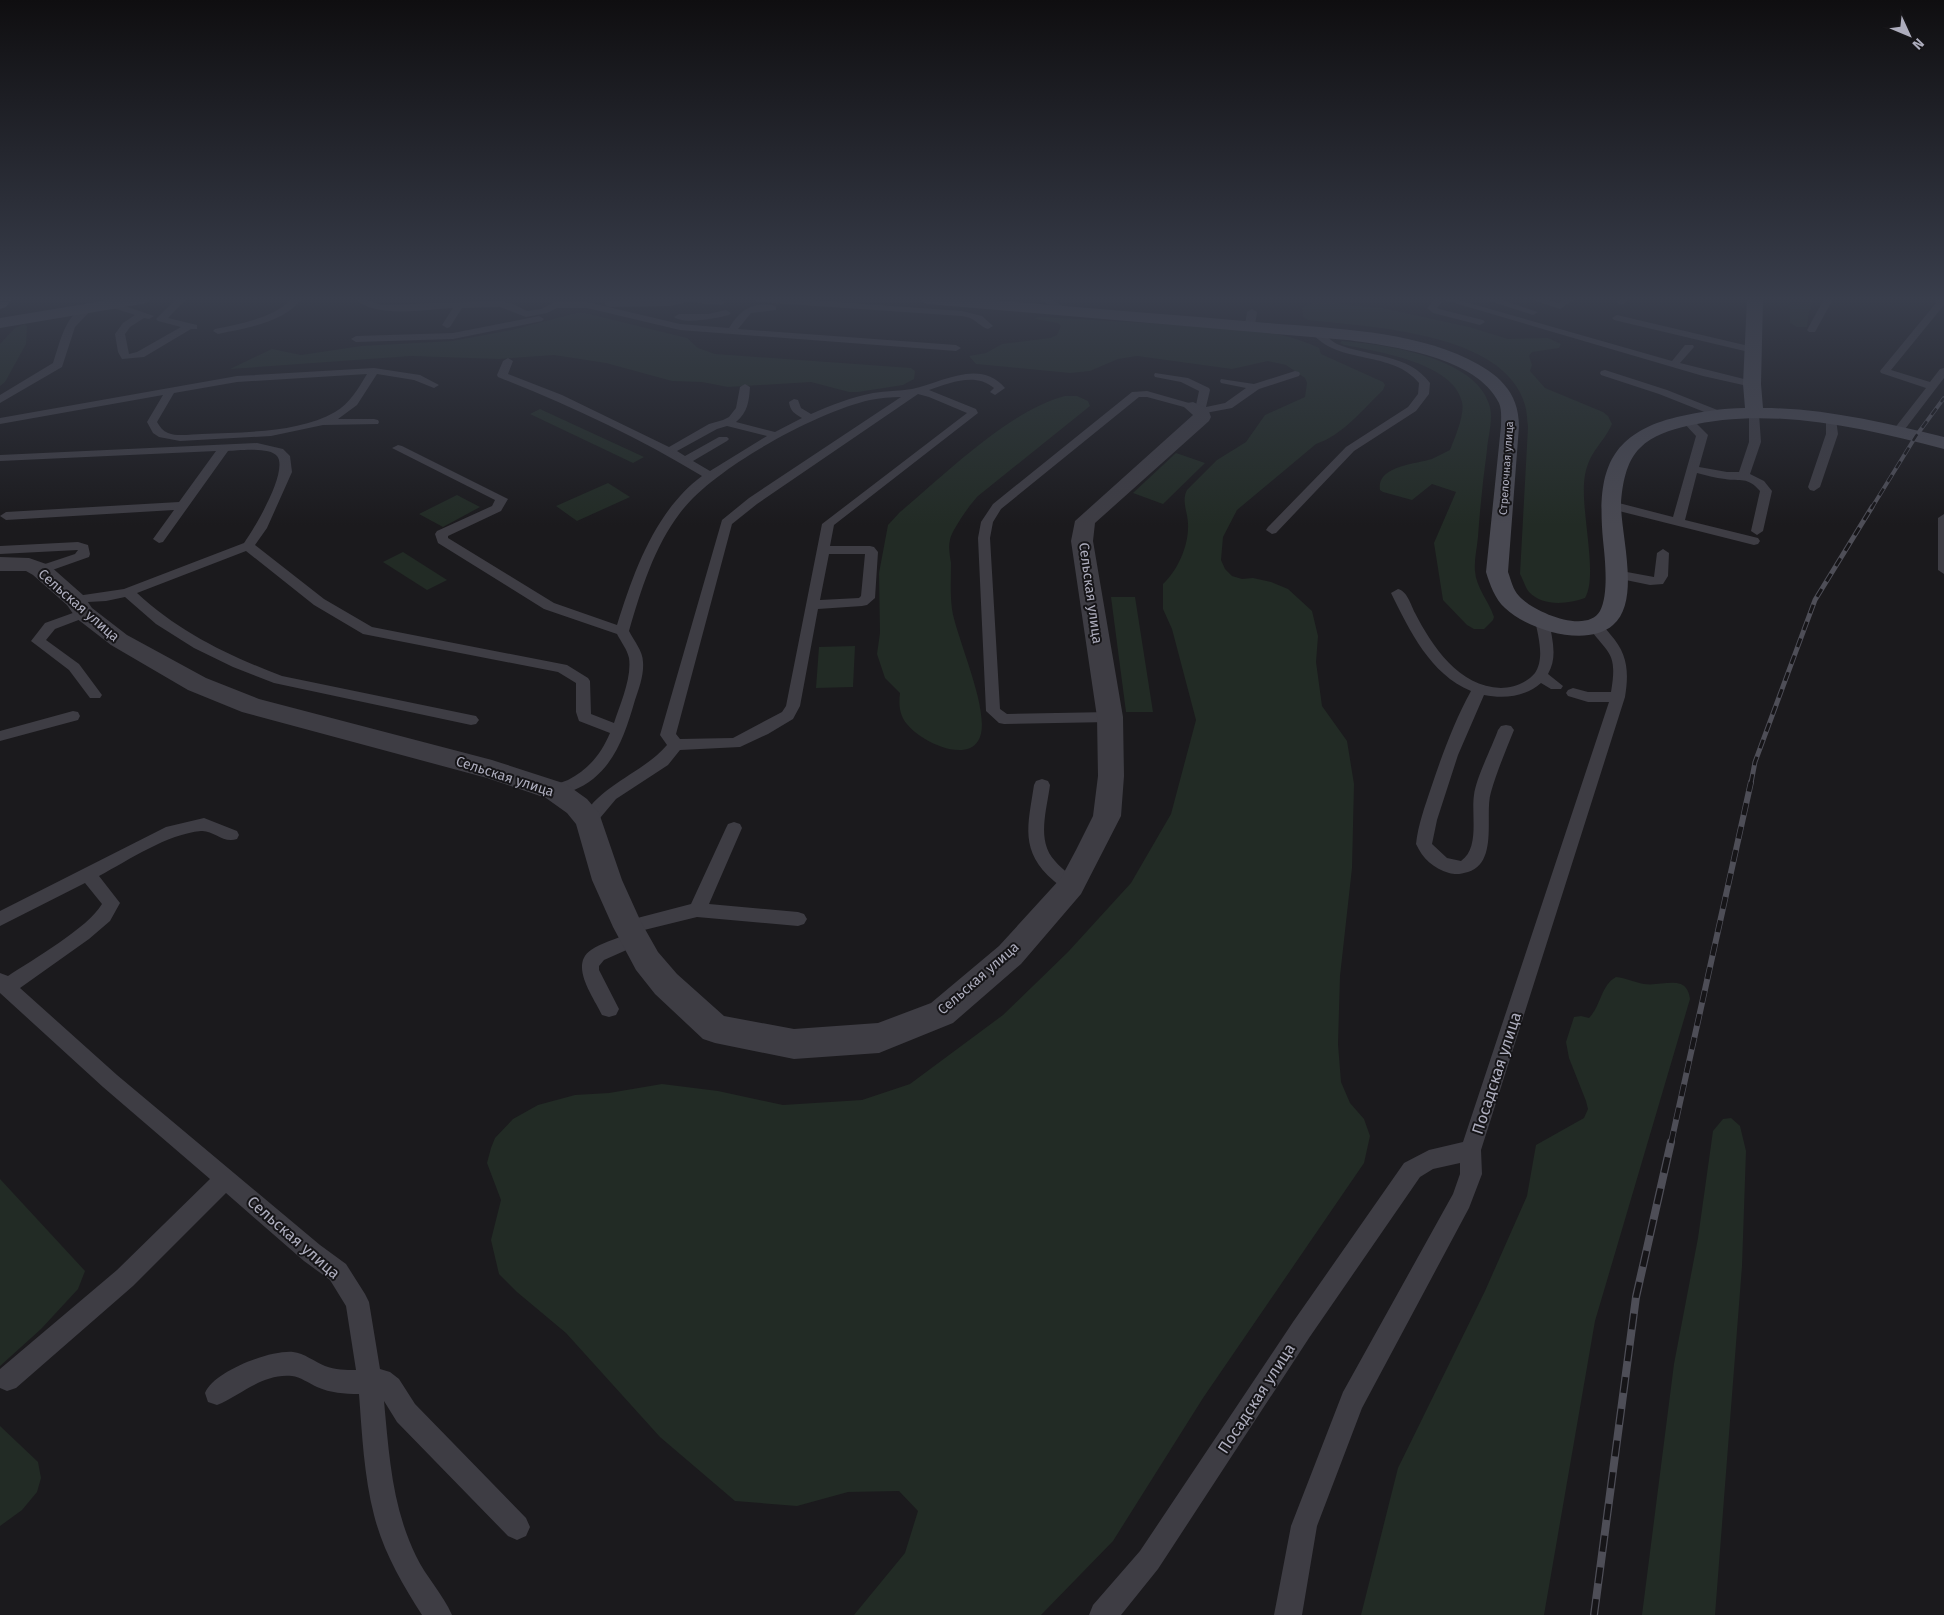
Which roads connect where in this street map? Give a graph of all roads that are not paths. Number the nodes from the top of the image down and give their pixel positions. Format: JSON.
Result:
{"nodes":[{"id":1,"x":41,"y":374,"type":"edge"},
{"id":2,"x":316,"y":374,"type":"edge"},
{"id":3,"x":372,"y":374,"type":"edge"},
{"id":4,"x":394,"y":374,"type":"edge"},
{"id":5,"x":502,"y":374,"type":"edge"},
{"id":6,"x":1294,"y":374,"type":"edge"},
{"id":7,"x":1418,"y":374,"type":"edge"},
{"id":8,"x":1481,"y":374,"type":"edge"},
{"id":9,"x":1609,"y":374,"type":"edge"},
{"id":10,"x":1714,"y":374,"type":"edge"},
{"id":11,"x":1752,"y":374,"type":"edge"},
{"id":12,"x":1898,"y":374,"type":"edge"},
{"id":13,"x":1942,"y":374,"type":"edge"},
{"id":14,"x":1159,"y":375,"type":"dead end"},
{"id":15,"x":1225,"y":381,"type":"dead end"},
{"id":16,"x":1752,"y":384,"type":"junction"},
{"id":17,"x":434,"y":385,"type":"dead end"},
{"id":18,"x":1256,"y":387,"type":"junction"},
{"id":19,"x":1933,"y":387,"type":"junction"},
{"id":20,"x":745,"y":388,"type":"dead end"},
{"id":21,"x":171,"y":390,"type":"junction"},
{"id":22,"x":916,"y":391,"type":"junction"},
{"id":23,"x":995,"y":392,"type":"dead end"},
{"id":24,"x":0,"y":400,"type":"edge"},
{"id":25,"x":794,"y":402,"type":"dead end"},
{"id":26,"x":1197,"y":409,"type":"junction"},
{"id":27,"x":1754,"y":414,"type":"junction"},
{"id":28,"x":1722,"y":415,"type":"junction"},
{"id":29,"x":812,"y":418,"type":"junction"},
{"id":30,"x":1831,"y":419,"type":"junction"},
{"id":31,"x":1686,"y":420,"type":"junction"},
{"id":32,"x":0,"y":421,"type":"edge"},
{"id":33,"x":321,"y":422,"type":"junction"},
{"id":34,"x":374,"y":422,"type":"dead end"},
{"id":35,"x":727,"y":423,"type":"junction"},
{"id":36,"x":1898,"y":431,"type":"junction"},
{"id":37,"x":776,"y":435,"type":"junction"},
{"id":38,"x":723,"y":440,"type":"dead end"},
{"id":39,"x":1944,"y":443,"type":"edge"},
{"id":40,"x":224,"y":448,"type":"junction"},
{"id":41,"x":398,"y":448,"type":"dead end"},
{"id":42,"x":669,"y":451,"type":"junction"},
{"id":43,"x":0,"y":458,"type":"edge"},
{"id":44,"x":685,"y":460,"type":"junction"},
{"id":45,"x":1693,"y":469,"type":"junction"},
{"id":46,"x":1744,"y":475,"type":"junction"},
{"id":47,"x":710,"y":476,"type":"junction"},
{"id":48,"x":1814,"y":487,"type":"dead end"},
{"id":49,"x":1611,"y":505,"type":"junction"},
{"id":50,"x":181,"y":506,"type":"junction"},
{"id":51,"x":6,"y":516,"type":"dead end"},
{"id":52,"x":1944,"y":518,"type":"edge"},
{"id":53,"x":1678,"y":522,"type":"junction"},
{"id":54,"x":1272,"y":530,"type":"dead end"},
{"id":55,"x":159,"y":538,"type":"dead end"},
{"id":56,"x":248,"y":546,"type":"junction"},
{"id":57,"x":0,"y":550,"type":"edge"},
{"id":58,"x":823,"y":550,"type":"junction"},
{"id":59,"x":1663,"y":554,"type":"dead end"},
{"id":60,"x":0,"y":564,"type":"edge"},
{"id":61,"x":41,"y":570,"type":"junction"},
{"id":62,"x":1944,"y":570,"type":"edge"},
{"id":63,"x":1616,"y":574,"type":"junction"},
{"id":64,"x":128,"y":592,"type":"junction"},
{"id":65,"x":1398,"y":593,"type":"dead end"},
{"id":66,"x":812,"y":604,"type":"junction"},
{"id":67,"x":80,"y":606,"type":"junction"},
{"id":68,"x":1542,"y":620,"type":"junction"},
{"id":69,"x":1595,"y":626,"type":"junction"},
{"id":70,"x":622,"y":631,"type":"junction"},
{"id":71,"x":1540,"y":676,"type":"junction"},
{"id":72,"x":1556,"y":686,"type":"dead end"},
{"id":73,"x":1480,"y":689,"type":"junction"},
{"id":74,"x":1573,"y":693,"type":"dead end"},
{"id":75,"x":95,"y":695,"type":"dead end"},
{"id":76,"x":1618,"y":697,"type":"junction"},
{"id":77,"x":73,"y":716,"type":"dead end"},
{"id":78,"x":1110,"y":717,"type":"junction"},
{"id":79,"x":471,"y":720,"type":"dead end"},
{"id":80,"x":618,"y":730,"type":"junction"},
{"id":81,"x":1506,"y":730,"type":"dead end"},
{"id":82,"x":0,"y":736,"type":"edge"},
{"id":83,"x":676,"y":745,"type":"junction"},
{"id":84,"x":1042,"y":785,"type":"dead end"},
{"id":85,"x":556,"y":791,"type":"junction"},
{"id":86,"x":589,"y":820,"type":"junction"},
{"id":87,"x":734,"y":828,"type":"dead end"},
{"id":88,"x":231,"y":835,"type":"dead end"},
{"id":89,"x":88,"y":874,"type":"junction"},
{"id":90,"x":1071,"y":886,"type":"junction"},
{"id":91,"x":697,"y":910,"type":"junction"},
{"id":92,"x":798,"y":918,"type":"dead end"},
{"id":93,"x":0,"y":919,"type":"edge"},
{"id":94,"x":632,"y":933,"type":"junction"},
{"id":95,"x":4,"y":984,"type":"edge"},
{"id":96,"x":609,"y":1010,"type":"dead end"},
{"id":97,"x":1471,"y":1150,"type":"junction"},
{"id":98,"x":225,"y":1179,"type":"junction"},
{"id":99,"x":7,"y":1379,"type":"dead end"},
{"id":100,"x":370,"y":1380,"type":"junction"},
{"id":101,"x":217,"y":1393,"type":"dead end"},
{"id":102,"x":517,"y":1528,"type":"dead end"},
{"id":103,"x":438,"y":1615,"type":"edge"},
{"id":104,"x":1103,"y":1615,"type":"edge"},
{"id":105,"x":1288,"y":1615,"type":"edge"}],
"edges":[{"from":1,"to":24,"type":"lane"},
{"from":2,"to":21,"type":"lane"},
{"from":3,"to":33,"type":"lane"},
{"from":4,"to":17,"type":"lane"},
{"from":5,"to":42,"type":"lane"},
{"from":6,"to":18,"type":"lane"},
{"from":7,"to":54,"type":"lane"},
{"from":8,"to":68,"type":"main road","name":"Стрелочная улица"},
{"from":9,"to":28,"type":"lane"},
{"from":10,"to":16,"type":"lane"},
{"from":11,"to":16,"type":"main road"},
{"from":12,"to":19,"type":"lane"},
{"from":13,"to":19,"type":"lane"},
{"from":14,"to":26,"type":"lane"},
{"from":15,"to":18,"type":"lane"},
{"from":16,"to":27,"type":"main road"},
{"from":18,"to":26,"type":"lane"},
{"from":19,"to":36,"type":"lane"},
{"from":20,"to":35,"type":"lane"},
{"from":21,"to":32,"type":"lane"},
{"from":21,"to":33,"type":"lane"},
{"from":22,"to":23,"type":"lane"},
{"from":22,"to":29,"type":"lane"},
{"from":22,"to":58,"type":"lane"},
{"from":22,"to":83,"type":"lane"},
{"from":25,"to":29,"type":"lane"},
{"from":26,"to":78,"type":"street","name":"Сельская улица"},
{"from":26,"to":78,"type":"lane"},
{"from":27,"to":28,"type":"main road"},
{"from":27,"to":30,"type":"main road"},
{"from":27,"to":46,"type":"lane"},
{"from":28,"to":31,"type":"main road"},
{"from":29,"to":37,"type":"lane"},
{"from":30,"to":36,"type":"main road"},
{"from":30,"to":48,"type":"lane"},
{"from":31,"to":45,"type":"lane"},
{"from":31,"to":49,"type":"main road"},
{"from":33,"to":34,"type":"lane"},
{"from":35,"to":37,"type":"lane"},
{"from":35,"to":42,"type":"lane"},
{"from":36,"to":39,"type":"main road"},
{"from":37,"to":47,"type":"lane"},
{"from":38,"to":44,"type":"lane"},
{"from":40,"to":43,"type":"lane"},
{"from":40,"to":50,"type":"lane"},
{"from":40,"to":56,"type":"lane"},
{"from":41,"to":70,"type":"lane"},
{"from":42,"to":44,"type":"lane"},
{"from":44,"to":47,"type":"lane"},
{"from":45,"to":46,"type":"lane"},
{"from":45,"to":53,"type":"lane"},
{"from":46,"to":53,"type":"lane"},
{"from":47,"to":70,"type":"lane"},
{"from":49,"to":53,"type":"lane"},
{"from":49,"to":63,"type":"main road"},
{"from":50,"to":51,"type":"lane"},
{"from":50,"to":55,"type":"lane"},
{"from":52,"to":62,"type":"lane"},
{"from":56,"to":64,"type":"lane"},
{"from":56,"to":80,"type":"lane"},
{"from":57,"to":61,"type":"lane"},
{"from":58,"to":66,"type":"lane"},
{"from":58,"to":66,"type":"lane"},
{"from":59,"to":63,"type":"lane"},
{"from":60,"to":61,"type":"street","name":"Сельская улица"},
{"from":61,"to":67,"type":"street","name":"Сельская улица"},
{"from":63,"to":69,"type":"main road"},
{"from":64,"to":67,"type":"lane"},
{"from":64,"to":79,"type":"lane"},
{"from":65,"to":73,"type":"lane"},
{"from":66,"to":83,"type":"lane"},
{"from":67,"to":75,"type":"lane"},
{"from":67,"to":85,"type":"street","name":"Сельская улица"},
{"from":68,"to":69,"type":"main road","name":"Стрелочная улица"},
{"from":68,"to":71,"type":"lane"},
{"from":69,"to":76,"type":"lane","name":"Посадская улица"},
{"from":70,"to":80,"type":"lane"},
{"from":71,"to":72,"type":"lane"},
{"from":71,"to":73,"type":"lane"},
{"from":73,"to":81,"type":"lane"},
{"from":74,"to":76,"type":"lane"},
{"from":76,"to":97,"type":"lane","name":"Посадская улица"},
{"from":77,"to":82,"type":"lane"},
{"from":78,"to":90,"type":"street","name":"Сельская улица"},
{"from":80,"to":85,"type":"lane"},
{"from":83,"to":86,"type":"lane"},
{"from":84,"to":90,"type":"lane"},
{"from":85,"to":86,"type":"street","name":"Сельская улица"},
{"from":86,"to":94,"type":"street","name":"Сельская улица"},
{"from":87,"to":91,"type":"lane"},
{"from":88,"to":89,"type":"lane"},
{"from":89,"to":93,"type":"lane"},
{"from":89,"to":95,"type":"lane"},
{"from":90,"to":94,"type":"street","name":"Сельская улица"},
{"from":91,"to":92,"type":"lane"},
{"from":91,"to":94,"type":"lane"},
{"from":94,"to":96,"type":"lane"},
{"from":95,"to":98,"type":"lane","name":"Сельская улица"},
{"from":97,"to":104,"type":"lane","name":"Посадская улица"},
{"from":97,"to":105,"type":"lane"},
{"from":98,"to":99,"type":"lane"},
{"from":98,"to":100,"type":"lane","name":"Сельская улица"},
{"from":100,"to":101,"type":"lane"},
{"from":100,"to":102,"type":"lane"},
{"from":100,"to":103,"type":"lane","name":"Сельская улица"}]}
